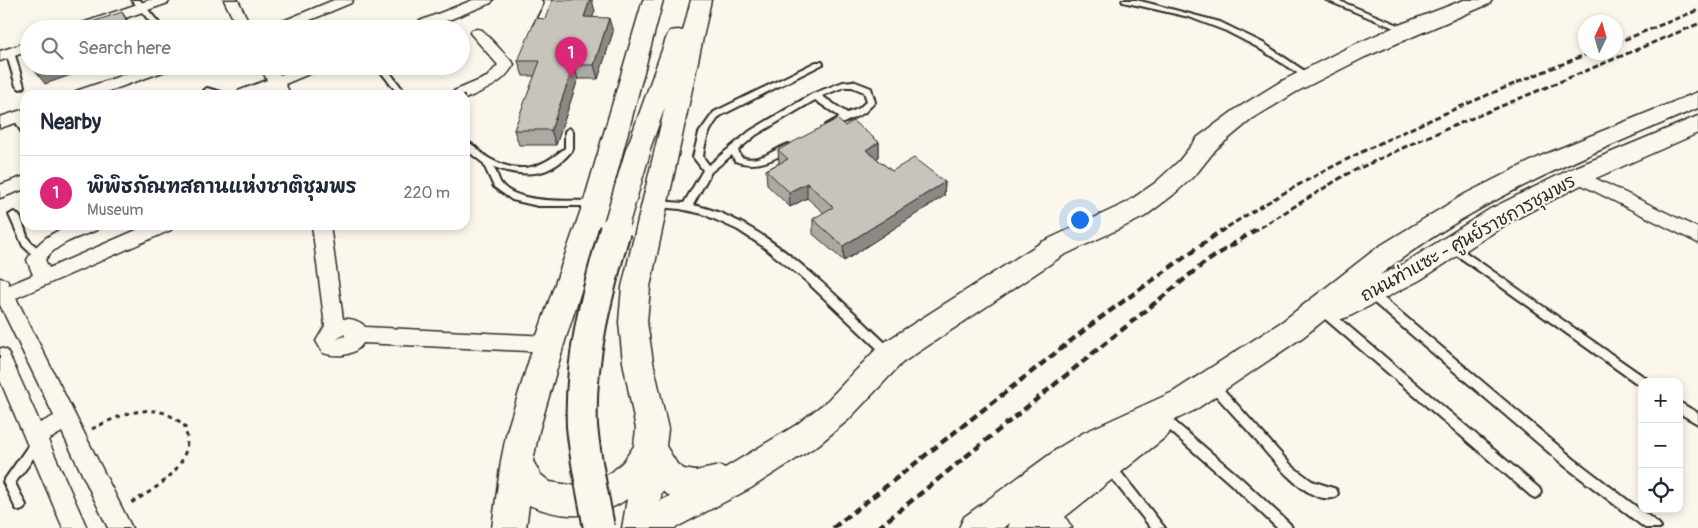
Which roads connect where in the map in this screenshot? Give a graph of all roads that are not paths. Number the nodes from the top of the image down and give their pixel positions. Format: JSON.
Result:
{"nodes":[{"id":1,"x":163,"y":0,"type":"edge"},
{"id":2,"x":231,"y":0,"type":"edge"},
{"id":3,"x":346,"y":0,"type":"edge"},
{"id":4,"x":486,"y":0,"type":"edge"},
{"id":5,"x":547,"y":0,"type":"edge"},
{"id":6,"x":653,"y":0,"type":"edge"},
{"id":7,"x":662,"y":0,"type":"edge"},
{"id":8,"x":692,"y":0,"type":"edge"},
{"id":9,"x":701,"y":0,"type":"edge"},
{"id":10,"x":1126,"y":0,"type":"edge"},
{"id":11,"x":1330,"y":0,"type":"edge"},
{"id":12,"x":1482,"y":0,"type":"edge"},
{"id":13,"x":139,"y":3,"type":"edge"},
{"id":14,"x":325,"y":5,"type":"edge"},
{"id":15,"x":100,"y":20,"type":"edge"},
{"id":16,"x":153,"y":20,"type":"edge"},
{"id":17,"x":241,"y":20,"type":"edge"},
{"id":18,"x":294,"y":20,"type":"edge"},
{"id":19,"x":435,"y":20,"type":"edge"},
{"id":20,"x":538,"y":25,"type":"edge"},
{"id":21,"x":1407,"y":30,"type":"junction"},
{"id":22,"x":477,"y":33,"type":"dead end"},
{"id":23,"x":20,"y":49,"type":"edge"},
{"id":24,"x":5,"y":54,"type":"edge"},
{"id":25,"x":819,"y":64,"type":"dead end"},
{"id":26,"x":140,"y":75,"type":"edge"},
{"id":27,"x":273,"y":75,"type":"edge"},
{"id":28,"x":301,"y":75,"type":"edge"},
{"id":29,"x":386,"y":75,"type":"edge"},
{"id":30,"x":1308,"y":76,"type":"junction"},
{"id":31,"x":20,"y":86,"type":"dead end"},
{"id":32,"x":280,"y":88,"type":"edge"},
{"id":33,"x":96,"y":90,"type":"edge"},
{"id":34,"x":399,"y":90,"type":"edge"},
{"id":35,"x":470,"y":91,"type":"edge"},
{"id":36,"x":815,"y":96,"type":"junction"},
{"id":37,"x":1698,"y":99,"type":"edge"},
{"id":38,"x":846,"y":116,"type":"junction"},
{"id":39,"x":20,"y":121,"type":"edge"},
{"id":40,"x":0,"y":123,"type":"edge"},
{"id":41,"x":1698,"y":124,"type":"edge"},
{"id":42,"x":569,"y":130,"type":"dead end"},
{"id":43,"x":816,"y":134,"type":"edge"},
{"id":44,"x":801,"y":142,"type":"edge"},
{"id":45,"x":470,"y":148,"type":"edge"},
{"id":46,"x":734,"y":150,"type":"junction"},
{"id":47,"x":638,"y":151,"type":"junction"},
{"id":48,"x":487,"y":161,"type":"junction"},
{"id":49,"x":1550,"y":162,"type":"junction"},
{"id":50,"x":708,"y":170,"type":"junction"},
{"id":51,"x":1578,"y":176,"type":"junction"},
{"id":52,"x":20,"y":184,"type":"edge"},
{"id":53,"x":0,"y":192,"type":"edge"},
{"id":54,"x":596,"y":204,"type":"junction"},
{"id":55,"x":656,"y":204,"type":"junction"},
{"id":56,"x":687,"y":206,"type":"junction"},
{"id":57,"x":14,"y":215,"type":"dead end"},
{"id":58,"x":20,"y":229,"type":"edge"},
{"id":59,"x":20,"y":230,"type":"edge"},
{"id":60,"x":79,"y":230,"type":"edge"},
{"id":61,"x":141,"y":230,"type":"edge"},
{"id":62,"x":322,"y":230,"type":"edge"},
{"id":63,"x":1698,"y":236,"type":"edge"},
{"id":64,"x":1451,"y":246,"type":"junction"},
{"id":65,"x":39,"y":254,"type":"junction"},
{"id":66,"x":44,"y":278,"type":"junction"},
{"id":67,"x":2,"y":292,"type":"edge"},
{"id":68,"x":1370,"y":292,"type":"junction"},
{"id":69,"x":1328,"y":315,"type":"junction"},
{"id":70,"x":1294,"y":329,"type":"junction"},
{"id":71,"x":549,"y":344,"type":"junction"},
{"id":72,"x":891,"y":354,"type":"junction"},
{"id":73,"x":0,"y":356,"type":"edge"},
{"id":74,"x":1638,"y":378,"type":"edge"},
{"id":75,"x":1212,"y":383,"type":"junction"},
{"id":76,"x":1174,"y":410,"type":"junction"},
{"id":77,"x":1683,"y":410,"type":"edge"},
{"id":78,"x":1698,"y":419,"type":"edge"},
{"id":79,"x":71,"y":428,"type":"junction"},
{"id":80,"x":35,"y":436,"type":"junction"},
{"id":81,"x":647,"y":455,"type":"junction"},
{"id":82,"x":1108,"y":464,"type":"junction"},
{"id":83,"x":522,"y":472,"type":"junction"},
{"id":84,"x":739,"y":477,"type":"junction"},
{"id":85,"x":1535,"y":492,"type":"dead end"},
{"id":86,"x":1332,"y":493,"type":"dead end"},
{"id":87,"x":20,"y":505,"type":"dead end"},
{"id":88,"x":117,"y":521,"type":"edge"},
{"id":89,"x":1044,"y":522,"type":"edge"},
{"id":90,"x":76,"y":528,"type":"edge"},
{"id":91,"x":509,"y":528,"type":"edge"},
{"id":92,"x":523,"y":528,"type":"edge"},
{"id":93,"x":599,"y":528,"type":"edge"},
{"id":94,"x":640,"y":528,"type":"edge"},
{"id":95,"x":976,"y":528,"type":"edge"},
{"id":96,"x":1159,"y":528,"type":"edge"},
{"id":97,"x":1286,"y":528,"type":"edge"},
{"id":98,"x":1655,"y":528,"type":"edge"}],
"edges":[{"from":1,"to":13,"type":"street"},
{"from":2,"to":17,"type":"street"},
{"from":3,"to":14,"type":"street"},
{"from":4,"to":19,"type":"street"},
{"from":5,"to":20,"type":"lane"},
{"from":6,"to":54,"type":"main road"},
{"from":7,"to":47,"type":"main road"},
{"from":8,"to":47,"type":"main road"},
{"from":9,"to":55,"type":"main road"},
{"from":10,"to":30,"type":"lane"},
{"from":11,"to":21,"type":"lane"},
{"from":12,"to":21,"type":"main road"},
{"from":13,"to":15,"type":"street"},
{"from":13,"to":16,"type":"lane"},
{"from":14,"to":18,"type":"street"},
{"from":21,"to":30,"type":"main road"},
{"from":22,"to":35,"type":"street"},
{"from":23,"to":24,"type":"street"},
{"from":24,"to":31,"type":"lane"},
{"from":25,"to":50,"type":"lane"},
{"from":26,"to":33,"type":"street"},
{"from":27,"to":32,"type":"street"},
{"from":28,"to":32,"type":"street"},
{"from":29,"to":34,"type":"lane"},
{"from":30,"to":72,"type":"main road"},
{"from":36,"to":38,"type":"lane"},
{"from":36,"to":38,"type":"lane"},
{"from":36,"to":46,"type":"lane"},
{"from":37,"to":49,"type":"main road","name":"ถนนท่าแซะ - ศูนย์ราชการชุมพร"},
{"from":38,"to":43,"type":"lane"},
{"from":39,"to":40,"type":"street"},
{"from":41,"to":51,"type":"main road","name":"ถนนท่าแซะ - ศูนย์ราชการชุมพร"},
{"from":42,"to":48,"type":"lane"},
{"from":44,"to":46,"type":"lane"},
{"from":45,"to":48,"type":"lane"},
{"from":46,"to":50,"type":"lane"},
{"from":47,"to":93,"type":"main road","bridge":true},
{"from":48,"to":54,"type":"lane"},
{"from":49,"to":51,"type":"main road"},
{"from":49,"to":70,"type":"main road","name":"ถนนท่าแซะ - ศูนย์ราชการชุมพร"},
{"from":50,"to":56,"type":"lane"},
{"from":51,"to":63,"type":"street"},
{"from":51,"to":64,"type":"main road","name":"ถนนท่าแซะ - ศูนย์ราชการชุมพร"},
{"from":52,"to":53,"type":"street"},
{"from":54,"to":71,"type":"main road"},
{"from":55,"to":56,"type":"lane"},
{"from":55,"to":81,"type":"main road"},
{"from":56,"to":72,"type":"lane"},
{"from":57,"to":58,"type":"lane"},
{"from":59,"to":65,"type":"lane"},
{"from":60,"to":65,"type":"street"},
{"from":61,"to":66,"type":"street"},
{"from":62,"to":71,"type":"street"},
{"from":64,"to":68,"type":"main road","name":"ถนนท่าแซะ - ศูนย์ราชการชุมพร"},
{"from":64,"to":74,"type":"lane"},
{"from":65,"to":66,"type":"street"},
{"from":66,"to":67,"type":"street"},
{"from":67,"to":79,"type":"street"},
{"from":68,"to":69,"type":"main road","name":"ถนนท่าแซะ - ศูนย์ราชการชุมพร"},
{"from":68,"to":98,"type":"lane"},
{"from":69,"to":70,"type":"main road","name":"ถนนท่าแซะ - ศูนย์ราชการชุมพร"},
{"from":69,"to":85,"type":"lane"},
{"from":70,"to":75,"type":"main road","name":"ถนนท่าแซะ - ศูนย์ราชการชุมพร"},
{"from":71,"to":83,"type":"main road"},
{"from":72,"to":84,"type":"main road"},
{"from":73,"to":80,"type":"street"},
{"from":75,"to":76,"type":"main road","name":"ถนนท่าแซะ - ศูนย์ราชการชุมพร"},
{"from":75,"to":86,"type":"lane"},
{"from":76,"to":82,"type":"main road"},
{"from":76,"to":95,"type":"main road"},
{"from":76,"to":97,"type":"lane"},
{"from":77,"to":78,"type":"lane"},
{"from":79,"to":80,"type":"street"},
{"from":79,"to":88,"type":"street"},
{"from":80,"to":87,"type":"lane"},
{"from":80,"to":90,"type":"street"},
{"from":81,"to":83,"type":"main road"},
{"from":81,"to":84,"type":"main road"},
{"from":81,"to":94,"type":"main road"},
{"from":82,"to":89,"type":"main road"},
{"from":82,"to":96,"type":"lane"},
{"from":83,"to":91,"type":"main road"},
{"from":83,"to":92,"type":"main road"},
{"from":84,"to":94,"type":"main road"}]}
